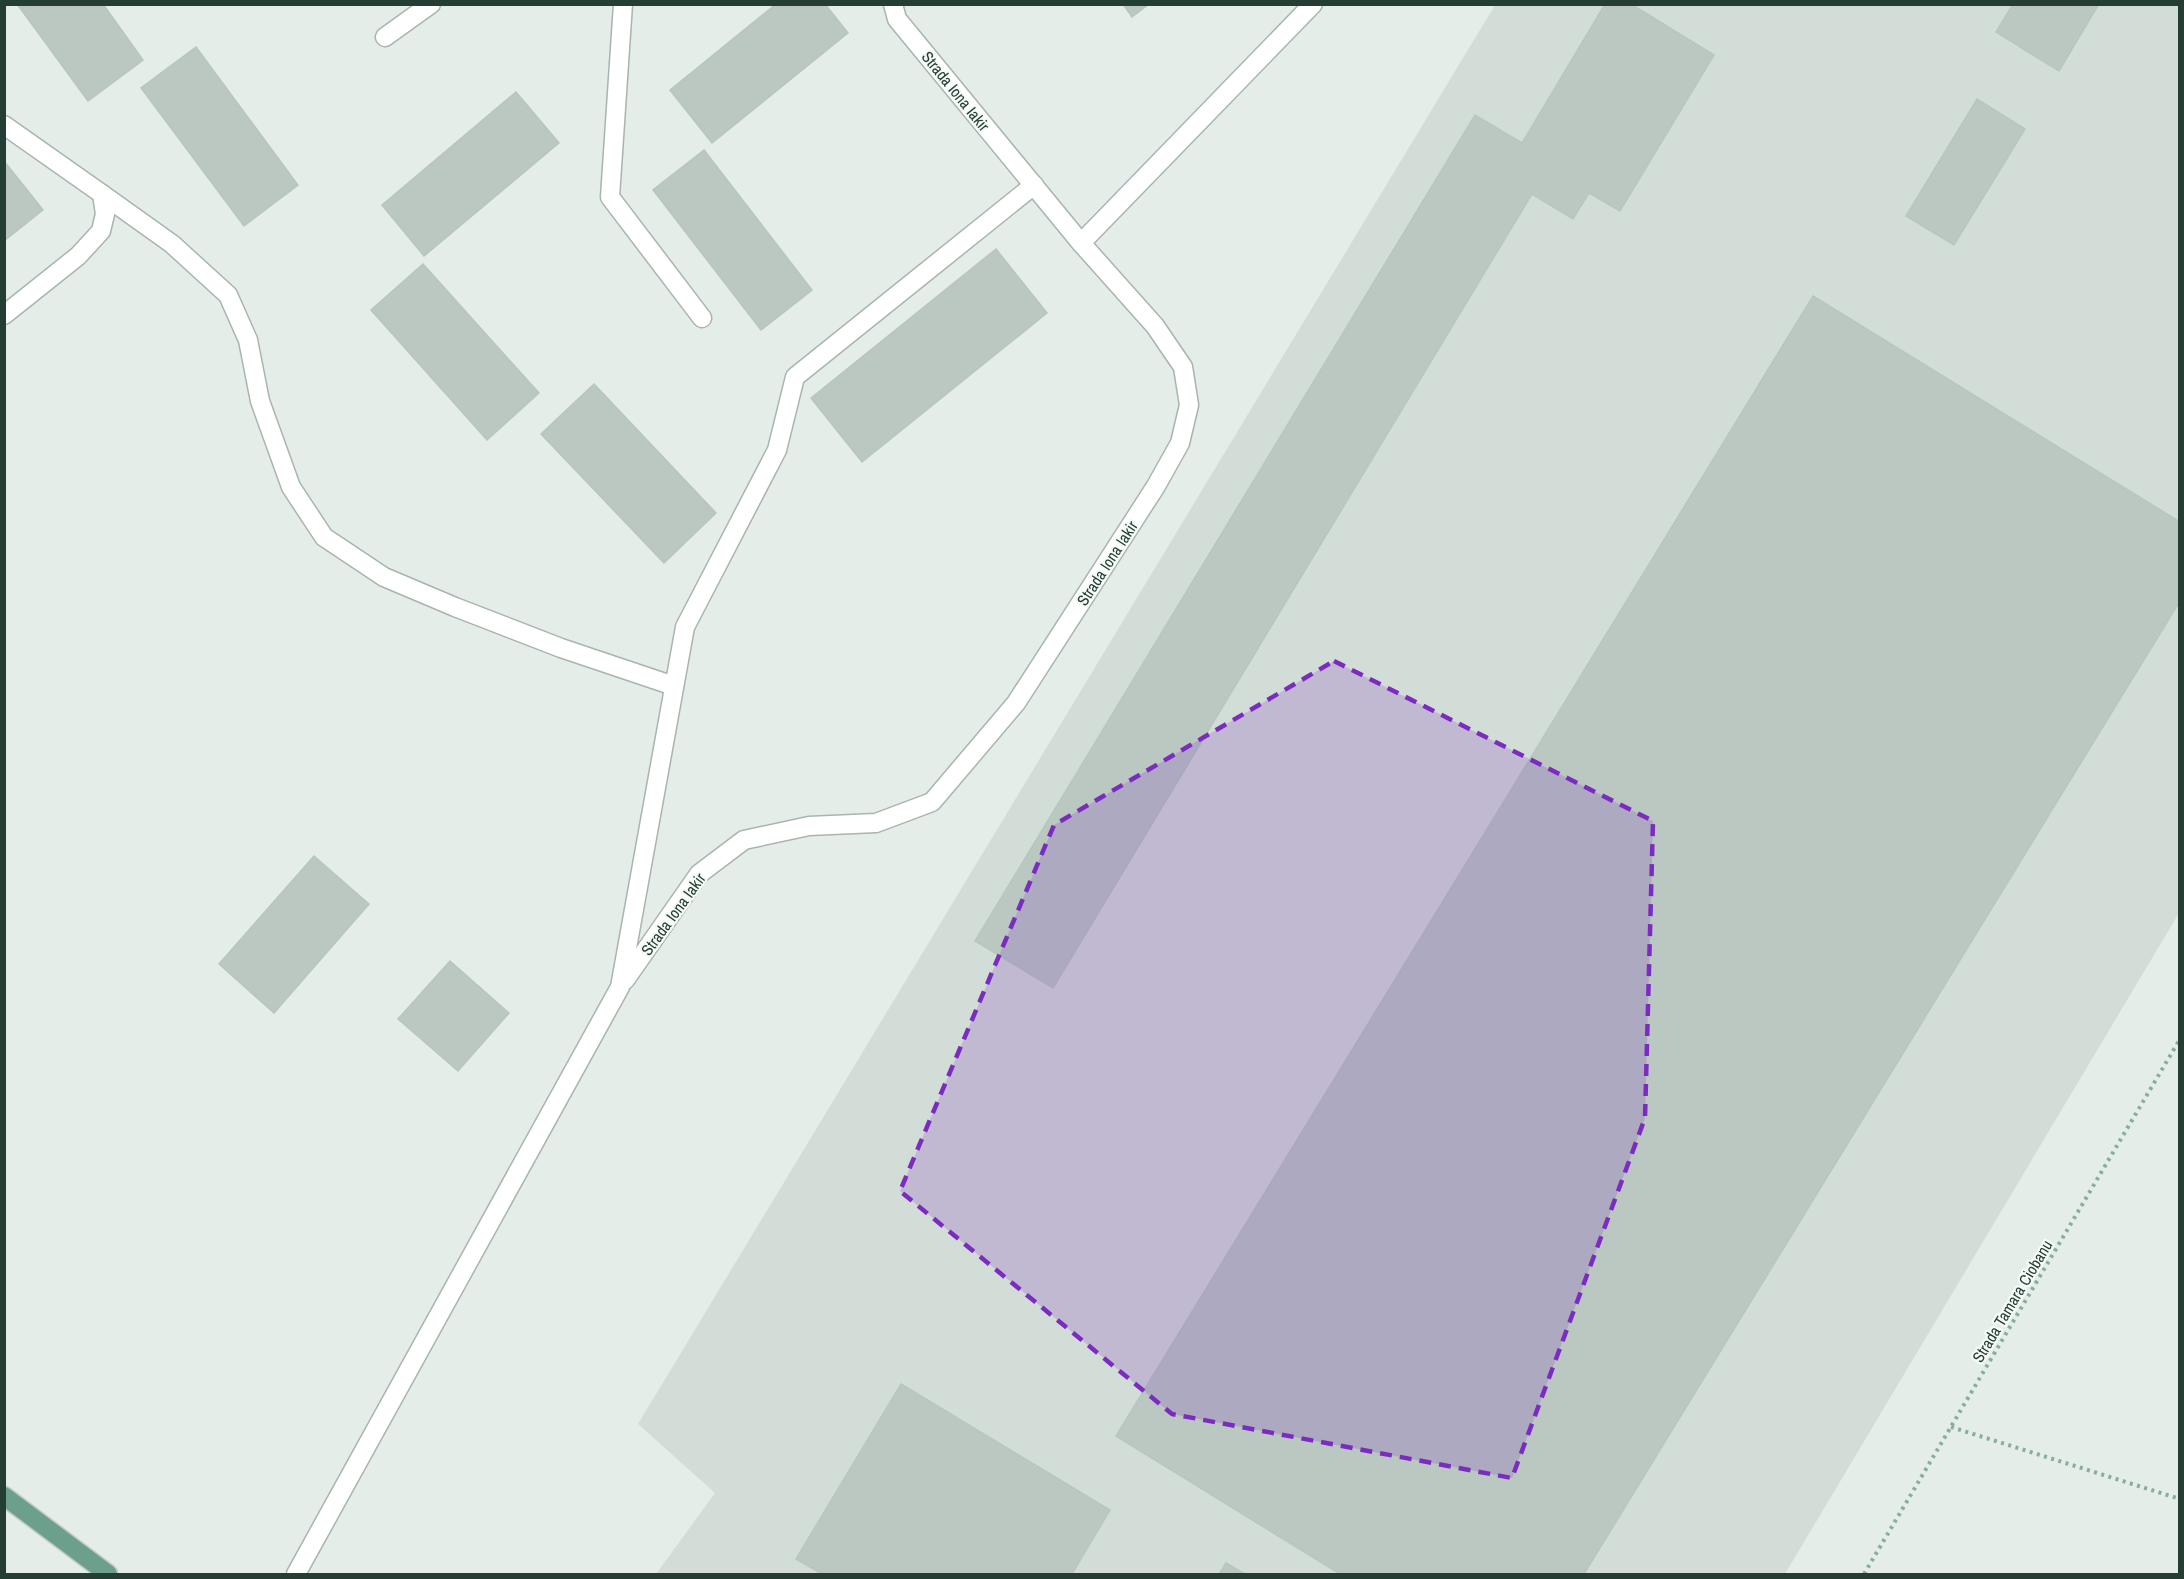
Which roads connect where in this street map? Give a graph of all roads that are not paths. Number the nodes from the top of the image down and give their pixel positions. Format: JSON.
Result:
{"nodes":[{"id":1,"x":431,"y":4,"type":"edge"},
{"id":2,"x":623,"y":4,"type":"edge"},
{"id":3,"x":893,"y":4,"type":"edge"},
{"id":4,"x":1313,"y":4,"type":"edge"},
{"id":5,"x":385,"y":37,"type":"dead end"},
{"id":6,"x":4,"y":125,"type":"edge"},
{"id":7,"x":1034,"y":185,"type":"junction"},
{"id":8,"x":102,"y":194,"type":"junction"},
{"id":9,"x":1081,"y":243,"type":"junction"},
{"id":10,"x":4,"y":315,"type":"edge"},
{"id":11,"x":702,"y":318,"type":"dead end"},
{"id":12,"x":674,"y":686,"type":"junction"},
{"id":13,"x":620,"y":987,"type":"junction"},
{"id":14,"x":4,"y":1496,"type":"edge"},
{"id":15,"x":108,"y":1575,"type":"edge"},
{"id":16,"x":296,"y":1575,"type":"edge"}],
"edges":[{"from":1,"to":5,"type":"lane"},
{"from":2,"to":11,"type":"lane"},
{"from":3,"to":7,"type":"lane","name":"Strada Iona Iakir"},
{"from":4,"to":9,"type":"lane"},
{"from":6,"to":8,"type":"lane"},
{"from":7,"to":9,"type":"lane","name":"Strada Iona Iakir"},
{"from":7,"to":12,"type":"lane"},
{"from":8,"to":10,"type":"lane"},
{"from":8,"to":12,"type":"lane"},
{"from":9,"to":13,"type":"lane","name":"Strada Iona Iakir"},
{"from":12,"to":13,"type":"lane"},
{"from":13,"to":16,"type":"lane"},
{"from":14,"to":15,"type":"main road"}]}
